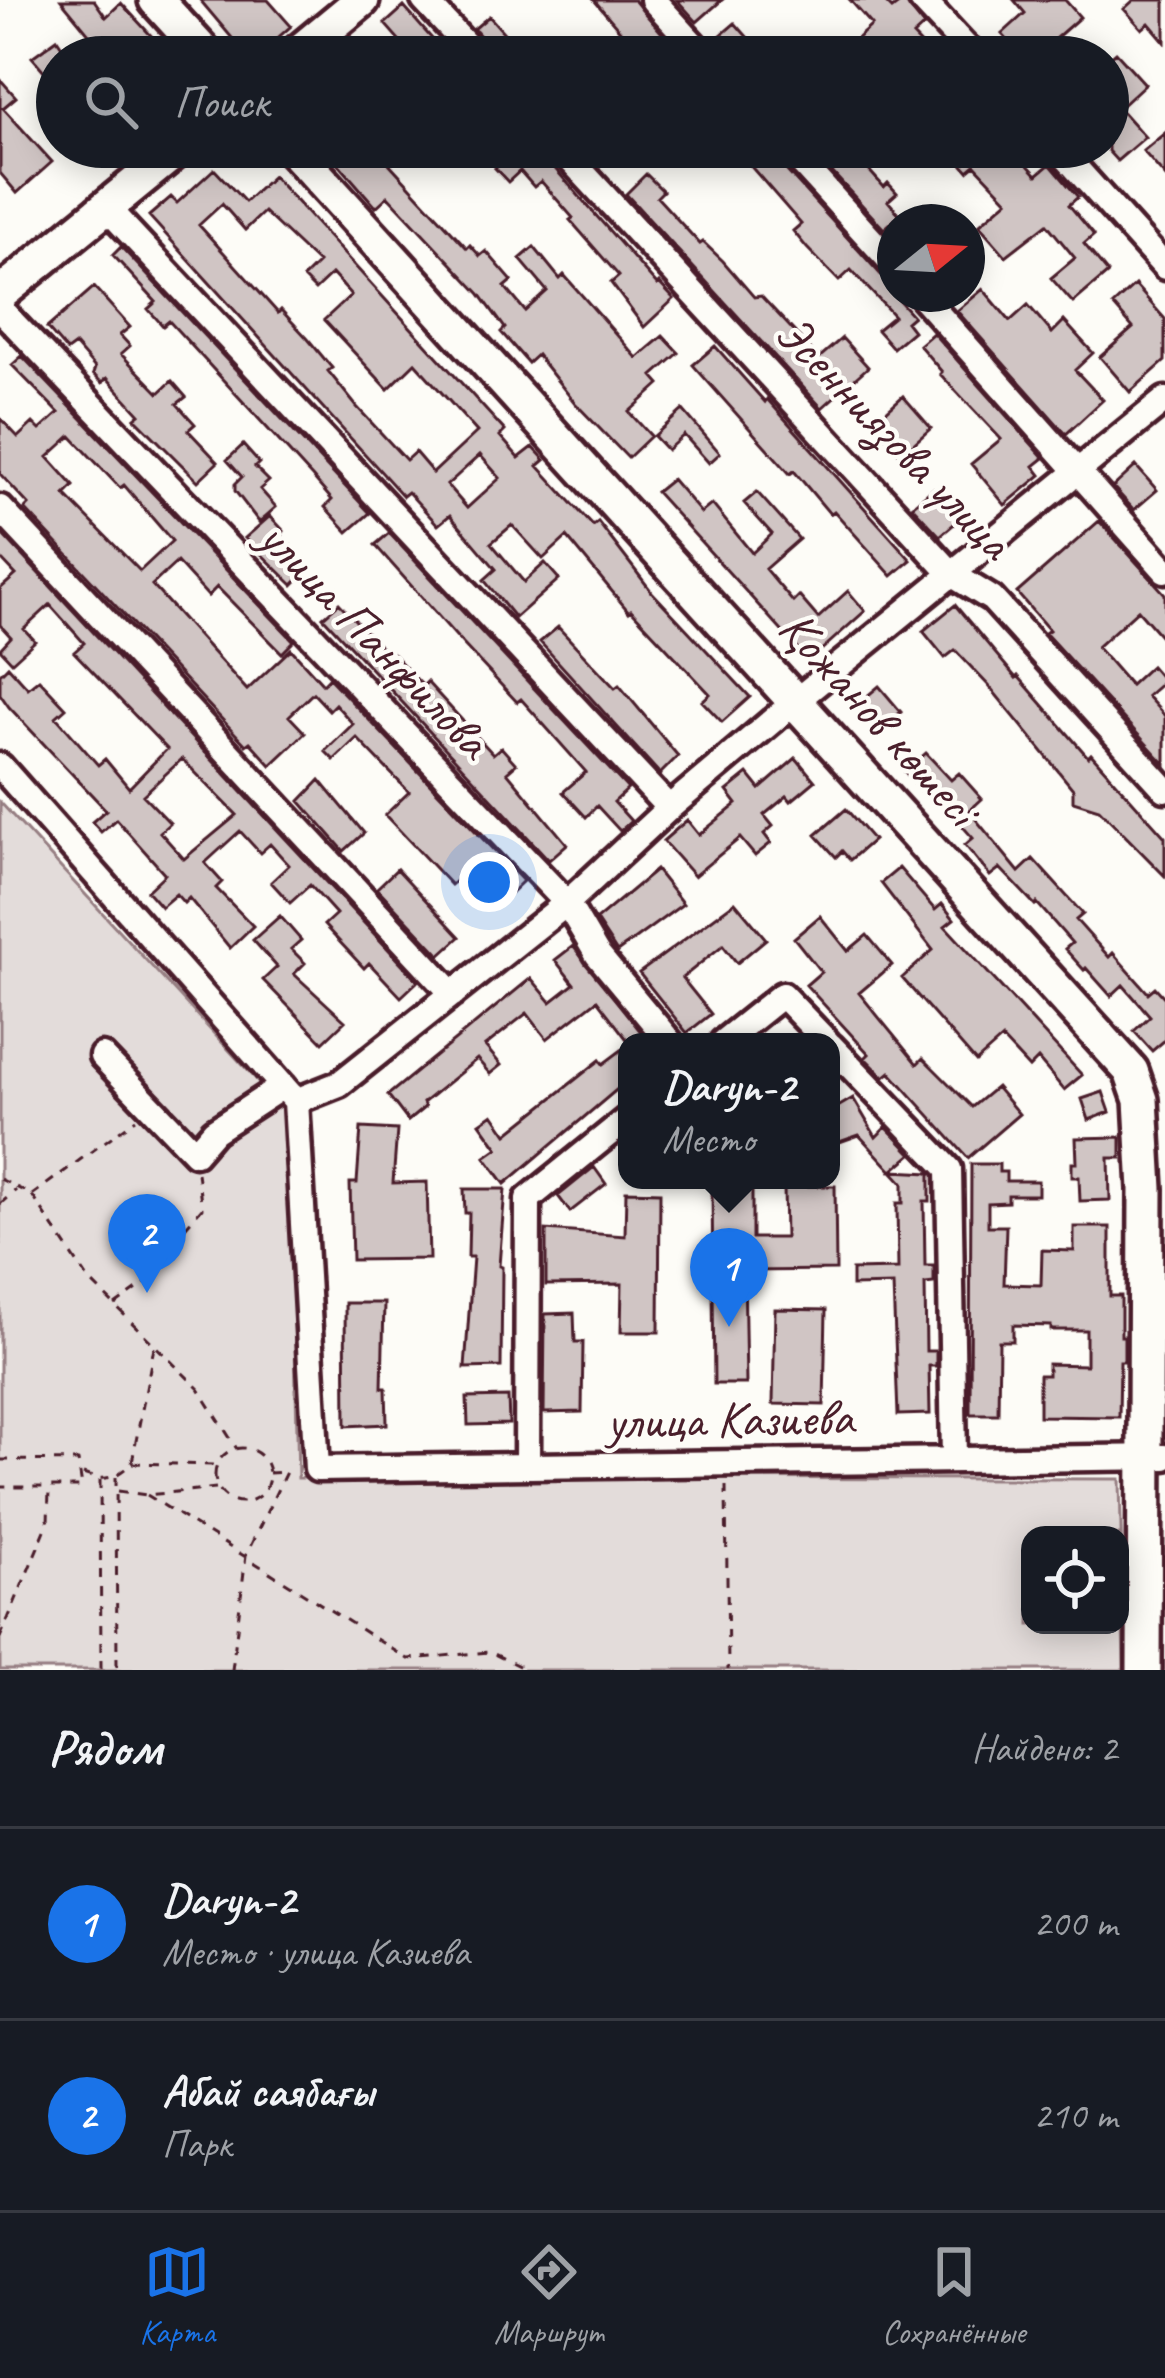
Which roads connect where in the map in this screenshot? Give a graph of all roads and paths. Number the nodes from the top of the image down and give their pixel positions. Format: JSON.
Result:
{"nodes":[{"id":1,"x":156,"y":0,"type":"edge"},
{"id":2,"x":362,"y":0,"type":"edge"},
{"id":3,"x":424,"y":0,"type":"edge"},
{"id":4,"x":653,"y":0,"type":"edge"},
{"id":5,"x":922,"y":0,"type":"edge"},
{"id":6,"x":189,"y":36,"type":"edge"},
{"id":7,"x":318,"y":36,"type":"edge"},
{"id":8,"x":457,"y":36,"type":"edge"},
{"id":9,"x":686,"y":36,"type":"edge"},
{"id":10,"x":955,"y":36,"type":"edge"},
{"id":11,"x":153,"y":168,"type":"edge"},
{"id":12,"x":309,"y":168,"type":"edge"},
{"id":13,"x":579,"y":168,"type":"edge"},
{"id":14,"x":806,"y":168,"type":"edge"},
{"id":15,"x":1076,"y":168,"type":"edge"},
{"id":16,"x":105,"y":206,"type":"junction"},
{"id":17,"x":877,"y":246,"type":"edge"},
{"id":18,"x":1165,"y":267,"type":"edge"},
{"id":19,"x":0,"y":294,"type":"edge"},
{"id":20,"x":0,"y":310,"type":"edge"},
{"id":21,"x":936,"y":312,"type":"edge"},
{"id":22,"x":1165,"y":400,"type":"edge"},
{"id":23,"x":1080,"y":470,"type":"junction"},
{"id":24,"x":0,"y":508,"type":"edge"},
{"id":25,"x":1165,"y":570,"type":"edge"},
{"id":26,"x":953,"y":575,"type":"junction"},
{"id":27,"x":797,"y":700,"type":"junction"},
{"id":28,"x":0,"y":766,"type":"edge"},
{"id":29,"x":1165,"y":789,"type":"edge"},
{"id":30,"x":669,"y":808,"type":"junction"},
{"id":31,"x":567,"y":904,"type":"junction"},
{"id":32,"x":453,"y":994,"type":"junction"},
{"id":33,"x":663,"y":1033,"type":"edge"},
{"id":34,"x":734,"y":1033,"type":"edge"},
{"id":35,"x":818,"y":1033,"type":"edge"},
{"id":36,"x":840,"y":1055,"type":"edge"},
{"id":37,"x":103,"y":1056,"type":"dead end"},
{"id":38,"x":289,"y":1094,"type":"junction"},
{"id":39,"x":1153,"y":1107,"type":"edge"},
{"id":40,"x":152,"y":1108,"type":"junction"},
{"id":41,"x":618,"y":1126,"type":"edge"},
{"id":42,"x":195,"y":1153,"type":"junction"},
{"id":43,"x":0,"y":1179,"type":"edge"},
{"id":44,"x":17,"y":1189,"type":"junction"},
{"id":45,"x":32,"y":1195,"type":"junction"},
{"id":46,"x":0,"y":1204,"type":"edge"},
{"id":47,"x":115,"y":1306,"type":"junction"},
{"id":48,"x":155,"y":1345,"type":"junction"},
{"id":49,"x":237,"y":1449,"type":"junction"},
{"id":50,"x":1155,"y":1457,"type":"edge"},
{"id":51,"x":0,"y":1460,"type":"edge"},
{"id":52,"x":954,"y":1460,"type":"junction"},
{"id":53,"x":132,"y":1463,"type":"junction"},
{"id":54,"x":726,"y":1463,"type":"junction"},
{"id":55,"x":217,"y":1465,"type":"junction"},
{"id":56,"x":527,"y":1466,"type":"junction"},
{"id":57,"x":269,"y":1473,"type":"junction"},
{"id":58,"x":83,"y":1474,"type":"junction"},
{"id":59,"x":116,"y":1477,"type":"junction"},
{"id":60,"x":100,"y":1480,"type":"junction"},
{"id":61,"x":0,"y":1486,"type":"edge"},
{"id":62,"x":49,"y":1487,"type":"junction"},
{"id":63,"x":218,"y":1488,"type":"junction"},
{"id":64,"x":116,"y":1491,"type":"junction"},
{"id":65,"x":146,"y":1495,"type":"junction"},
{"id":66,"x":246,"y":1555,"type":"junction"},
{"id":67,"x":1154,"y":1578,"type":"edge"},
{"id":68,"x":8,"y":1618,"type":"junction"},
{"id":69,"x":0,"y":1619,"type":"edge"},
{"id":70,"x":0,"y":1638,"type":"edge"},
{"id":71,"x":101,"y":1670,"type":"edge"},
{"id":72,"x":117,"y":1670,"type":"edge"},
{"id":73,"x":232,"y":1670,"type":"edge"},
{"id":74,"x":527,"y":1670,"type":"edge"},
{"id":75,"x":728,"y":1670,"type":"edge"},
{"id":76,"x":1144,"y":1670,"type":"edge"}],
"edges":[{"from":1,"to":6,"type":"main road"},
{"from":2,"to":7,"type":"main road"},
{"from":3,"to":8,"type":"street"},
{"from":4,"to":9,"type":"street"},
{"from":5,"to":10,"type":"street"},
{"from":11,"to":16,"type":"main road"},
{"from":12,"to":27,"type":"main road","name":"Қожанов көшесі"},
{"from":13,"to":26,"type":"street","name":"Эсенниязова улица"},
{"from":14,"to":17,"type":"street"},
{"from":15,"to":18,"type":"street"},
{"from":16,"to":19,"type":"main road"},
{"from":16,"to":30,"type":"street"},
{"from":20,"to":31,"type":"street","name":"улица Панфилова"},
{"from":21,"to":23,"type":"street"},
{"from":22,"to":23,"type":"street"},
{"from":23,"to":25,"type":"street"},
{"from":23,"to":26,"type":"street"},
{"from":24,"to":32,"type":"street"},
{"from":26,"to":27,"type":"street"},
{"from":26,"to":29,"type":"street","name":"Эсенниязова улица"},
{"from":27,"to":30,"type":"street"},
{"from":27,"to":39,"type":"main road","name":"Қожанов көшесі"},
{"from":28,"to":38,"type":"street"},
{"from":30,"to":31,"type":"street"},
{"from":31,"to":32,"type":"street"},
{"from":31,"to":33,"type":"street","name":"улица Панфилова"},
{"from":32,"to":38,"type":"street"},
{"from":34,"to":35,"type":"street"},
{"from":36,"to":52,"type":"street"},
{"from":37,"to":40,"type":"street"},
{"from":38,"to":42,"type":"street"},
{"from":38,"to":56,"type":"street","name":"улица Казиева"},
{"from":39,"to":50,"type":"main road","name":"Қожанов көшесі"},
{"from":40,"to":42,"type":"street"},
{"from":40,"to":45,"type":"path"},
{"from":41,"to":56,"type":"street"},
{"from":42,"to":47,"type":"path"},
{"from":43,"to":44,"type":"path"},
{"from":44,"to":45,"type":"path"},
{"from":44,"to":46,"type":"path"},
{"from":45,"to":47,"type":"path"},
{"from":47,"to":48,"type":"path"},
{"from":48,"to":49,"type":"path"},
{"from":48,"to":53,"type":"path"},
{"from":49,"to":55,"type":"path"},
{"from":49,"to":57,"type":"path"},
{"from":50,"to":52,"type":"street","name":"улица Казиева"},
{"from":50,"to":67,"type":"main road","name":"Қожанов көшесі"},
{"from":51,"to":58,"type":"path"},
{"from":52,"to":54,"type":"street","name":"улица Казиева"},
{"from":53,"to":55,"type":"path"},
{"from":53,"to":59,"type":"path"},
{"from":54,"to":56,"type":"street","name":"улица Казиева"},
{"from":54,"to":75,"type":"path"},
{"from":55,"to":63,"type":"path"},
{"from":57,"to":63,"type":"path"},
{"from":57,"to":66,"type":"path"},
{"from":58,"to":60,"type":"path"},
{"from":58,"to":62,"type":"path"},
{"from":59,"to":60,"type":"path"},
{"from":59,"to":64,"type":"path"},
{"from":60,"to":71,"type":"path"},
{"from":61,"to":62,"type":"path"},
{"from":62,"to":68,"type":"path"},
{"from":63,"to":65,"type":"path"},
{"from":64,"to":65,"type":"path"},
{"from":64,"to":72,"type":"path"},
{"from":65,"to":66,"type":"path"},
{"from":66,"to":73,"type":"path"},
{"from":66,"to":74,"type":"path"},
{"from":67,"to":76,"type":"main road","name":"Қожанов көшесі"},
{"from":68,"to":69,"type":"path"},
{"from":68,"to":70,"type":"path"}]}
